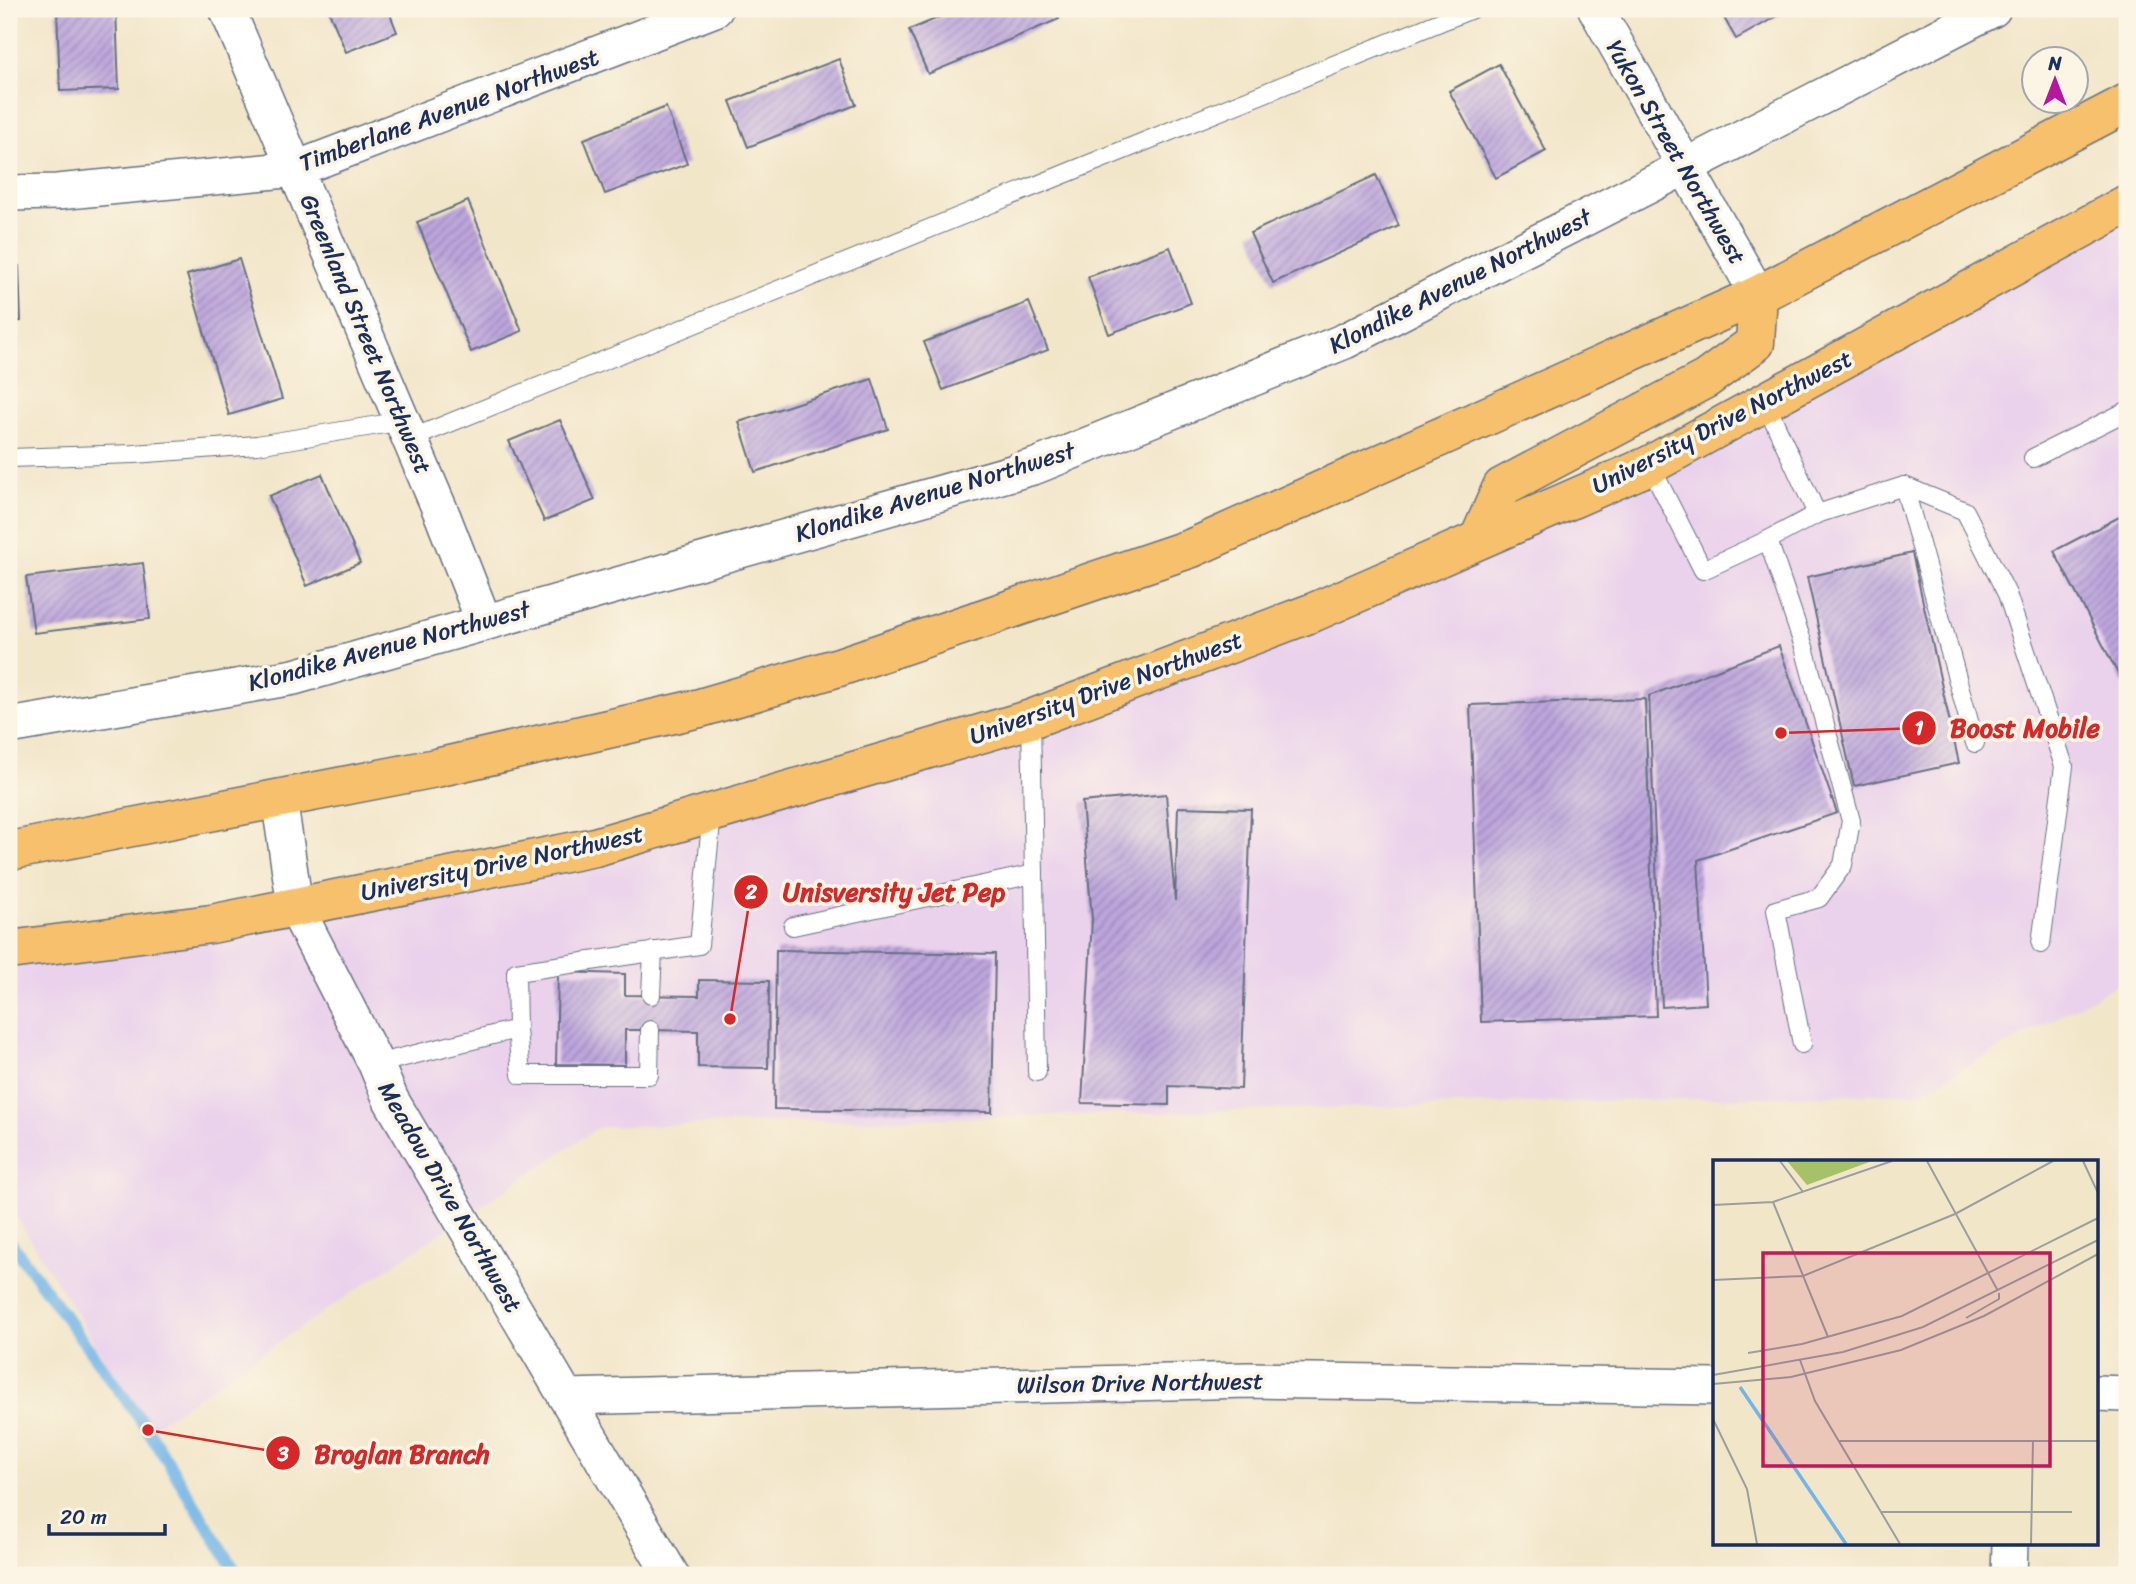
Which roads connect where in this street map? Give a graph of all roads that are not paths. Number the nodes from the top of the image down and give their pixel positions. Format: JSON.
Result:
{"nodes":[{"id":1,"x":227,"y":9,"type":"edge"},
{"id":2,"x":715,"y":9,"type":"edge"},
{"id":3,"x":1472,"y":9,"type":"edge"},
{"id":4,"x":1595,"y":9,"type":"edge"},
{"id":5,"x":1993,"y":9,"type":"edge"},
{"id":6,"x":2127,"y":103,"type":"edge"},
{"id":7,"x":1684,"y":168,"type":"junction"},
{"id":8,"x":296,"y":169,"type":"junction"},
{"id":9,"x":9,"y":192,"type":"edge"},
{"id":10,"x":2127,"y":204,"type":"edge"},
{"id":11,"x":1758,"y":295,"type":"junction"},
{"id":12,"x":1765,"y":402,"type":"junction"},
{"id":13,"x":2127,"y":411,"type":"edge"},
{"id":14,"x":406,"y":430,"type":"junction"},
{"id":15,"x":9,"y":458,"type":"edge"},
{"id":16,"x":2033,"y":458,"type":"dead end"},
{"id":17,"x":1650,"y":465,"type":"junction"},
{"id":18,"x":1904,"y":486,"type":"junction"},
{"id":19,"x":1817,"y":514,"type":"junction"},
{"id":20,"x":1479,"y":539,"type":"junction"},
{"id":21,"x":1768,"y":540,"type":"junction"},
{"id":22,"x":484,"y":622,"type":"junction"},
{"id":23,"x":1031,"y":719,"type":"junction"},
{"id":24,"x":9,"y":726,"type":"edge"},
{"id":25,"x":1975,"y":743,"type":"dead end"},
{"id":26,"x":279,"y":798,"type":"junction"},
{"id":27,"x":712,"y":813,"type":"junction"},
{"id":28,"x":9,"y":851,"type":"edge"},
{"id":29,"x":1034,"y":874,"type":"junction"},
{"id":30,"x":295,"y":906,"type":"junction"},
{"id":31,"x":793,"y":926,"type":"dead end"},
{"id":32,"x":2041,"y":944,"type":"dead end"},
{"id":33,"x":9,"y":950,"type":"edge"},
{"id":34,"x":653,"y":951,"type":"junction"},
{"id":35,"x":651,"y":995,"type":"dead end"},
{"id":36,"x":517,"y":1029,"type":"junction"},
{"id":37,"x":650,"y":1030,"type":"dead end"},
{"id":38,"x":1802,"y":1044,"type":"dead end"},
{"id":39,"x":376,"y":1064,"type":"junction"},
{"id":40,"x":1037,"y":1072,"type":"dead end"},
{"id":41,"x":1713,"y":1387,"type":"edge"},
{"id":42,"x":2098,"y":1393,"type":"edge"},
{"id":43,"x":2127,"y":1394,"type":"edge"},
{"id":44,"x":566,"y":1397,"type":"junction"},
{"id":45,"x":2010,"y":1546,"type":"edge"},
{"id":46,"x":671,"y":1575,"type":"edge"},
{"id":47,"x":2009,"y":1575,"type":"edge"}],
"edges":[{"from":1,"to":8,"type":"street","name":"Greenland Street Northwest"},
{"from":2,"to":8,"type":"street","name":"Timberlane Avenue Northwest"},
{"from":3,"to":14,"type":"lane"},
{"from":4,"to":7,"type":"street","name":"Yukon Street Northwest"},
{"from":5,"to":7,"type":"street","name":"Klondike Avenue Northwest"},
{"from":6,"to":11,"type":"highway"},
{"from":7,"to":11,"type":"street","name":"Yukon Street Northwest"},
{"from":7,"to":22,"type":"street","name":"Klondike Avenue Northwest"},
{"from":8,"to":9,"type":"street","name":"Timberlane Avenue Northwest"},
{"from":8,"to":14,"type":"street","name":"Greenland Street Northwest"},
{"from":10,"to":12,"type":"highway","name":"University Drive Northwest"},
{"from":11,"to":20,"type":"highway"},
{"from":11,"to":26,"type":"highway"},
{"from":12,"to":17,"type":"highway","name":"University Drive Northwest"},
{"from":12,"to":19,"type":"lane"},
{"from":13,"to":16,"type":"lane"},
{"from":14,"to":15,"type":"lane"},
{"from":14,"to":22,"type":"street","name":"Greenland Street Northwest"},
{"from":17,"to":20,"type":"highway","name":"University Drive Northwest"},
{"from":17,"to":21,"type":"lane"},
{"from":18,"to":19,"type":"lane"},
{"from":18,"to":25,"type":"lane"},
{"from":18,"to":32,"type":"lane"},
{"from":19,"to":21,"type":"lane"},
{"from":20,"to":23,"type":"highway","name":"University Drive Northwest"},
{"from":21,"to":38,"type":"lane"},
{"from":22,"to":24,"type":"street","name":"Klondike Avenue Northwest"},
{"from":23,"to":27,"type":"highway","name":"University Drive Northwest"},
{"from":23,"to":29,"type":"lane"},
{"from":26,"to":28,"type":"highway"},
{"from":26,"to":30,"type":"street","name":"Meadow Drive Northwest"},
{"from":27,"to":30,"type":"highway","name":"University Drive Northwest"},
{"from":27,"to":34,"type":"lane"},
{"from":29,"to":31,"type":"lane"},
{"from":29,"to":40,"type":"lane"},
{"from":30,"to":33,"type":"highway","name":"University Drive Northwest"},
{"from":30,"to":39,"type":"street","name":"Meadow Drive Northwest"},
{"from":34,"to":35,"type":"lane"},
{"from":34,"to":36,"type":"lane"},
{"from":36,"to":37,"type":"lane"},
{"from":36,"to":39,"type":"lane"},
{"from":39,"to":44,"type":"street","name":"Meadow Drive Northwest"},
{"from":41,"to":44,"type":"street","name":"Wilson Drive Northwest"},
{"from":42,"to":43,"type":"street"},
{"from":44,"to":46,"type":"street","name":"Meadow Drive Northwest"},
{"from":45,"to":47,"type":"street"}]}
